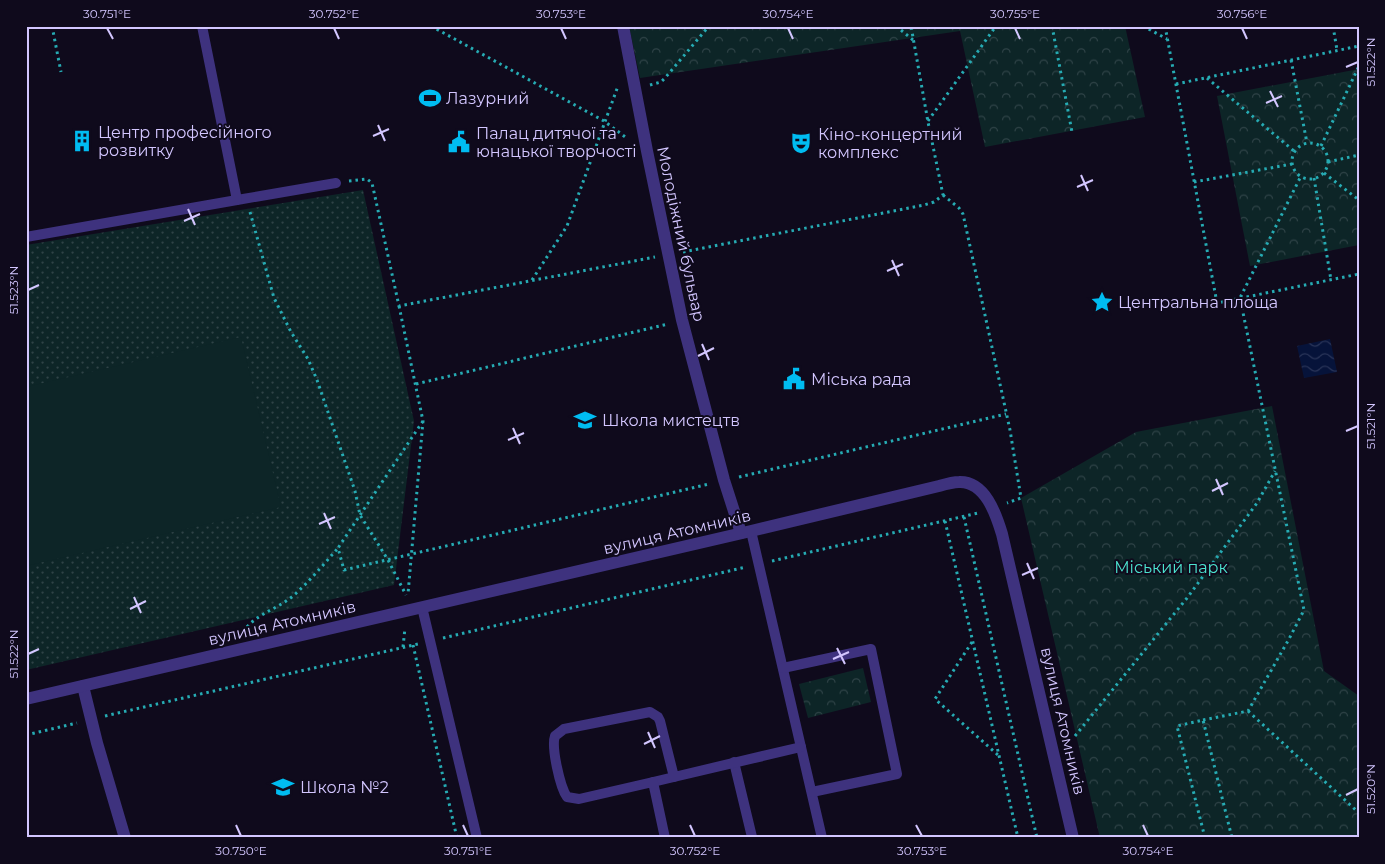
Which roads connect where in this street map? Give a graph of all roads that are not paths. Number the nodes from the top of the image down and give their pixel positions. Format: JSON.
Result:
{"nodes":[{"id":1,"x":202,"y":26,"type":"edge"},
{"id":2,"x":623,"y":26,"type":"edge"},
{"id":3,"x":336,"y":183,"type":"road end"},
{"id":4,"x":242,"y":200,"type":"junction"},
{"id":5,"x":26,"y":237,"type":"edge"},
{"id":6,"x":746,"y":532,"type":"junction"},
{"id":7,"x":422,"y":607,"type":"junction"},
{"id":8,"x":783,"y":668,"type":"junction"},
{"id":9,"x":83,"y":686,"type":"junction"},
{"id":10,"x":26,"y":699,"type":"edge"},
{"id":11,"x":801,"y":747,"type":"junction"},
{"id":12,"x":734,"y":762,"type":"junction"},
{"id":13,"x":674,"y":777,"type":"junction"},
{"id":14,"x":653,"y":782,"type":"junction"},
{"id":15,"x":812,"y":792,"type":"junction"},
{"id":16,"x":752,"y":837,"type":"edge"},
{"id":17,"x":125,"y":838,"type":"edge"},
{"id":18,"x":477,"y":838,"type":"edge"},
{"id":19,"x":665,"y":838,"type":"edge"},
{"id":20,"x":822,"y":838,"type":"edge"},
{"id":21,"x":1073,"y":838,"type":"edge"}],
"edges":[{"from":1,"to":4,"type":"lane"},
{"from":2,"to":6,"type":"street","name":"Молодіжний бульвар"},
{"from":3,"to":4,"type":"lane"},
{"from":4,"to":5,"type":"lane"},
{"from":6,"to":7,"type":"street","name":"вулиця Атомників"},
{"from":6,"to":8,"type":"lane"},
{"from":6,"to":21,"type":"street","name":"вулиця Атомників"},
{"from":7,"to":9,"type":"street","name":"вулиця Атомників"},
{"from":7,"to":18,"type":"lane"},
{"from":8,"to":11,"type":"lane"},
{"from":8,"to":15,"type":"lane"},
{"from":9,"to":10,"type":"street","name":"вулиця Атомників"},
{"from":9,"to":17,"type":"street"},
{"from":11,"to":12,"type":"lane"},
{"from":11,"to":15,"type":"lane"},
{"from":12,"to":13,"type":"lane"},
{"from":12,"to":16,"type":"lane"},
{"from":13,"to":14,"type":"lane"},
{"from":13,"to":14,"type":"lane"},
{"from":14,"to":19,"type":"lane"},
{"from":15,"to":20,"type":"lane"}]}
